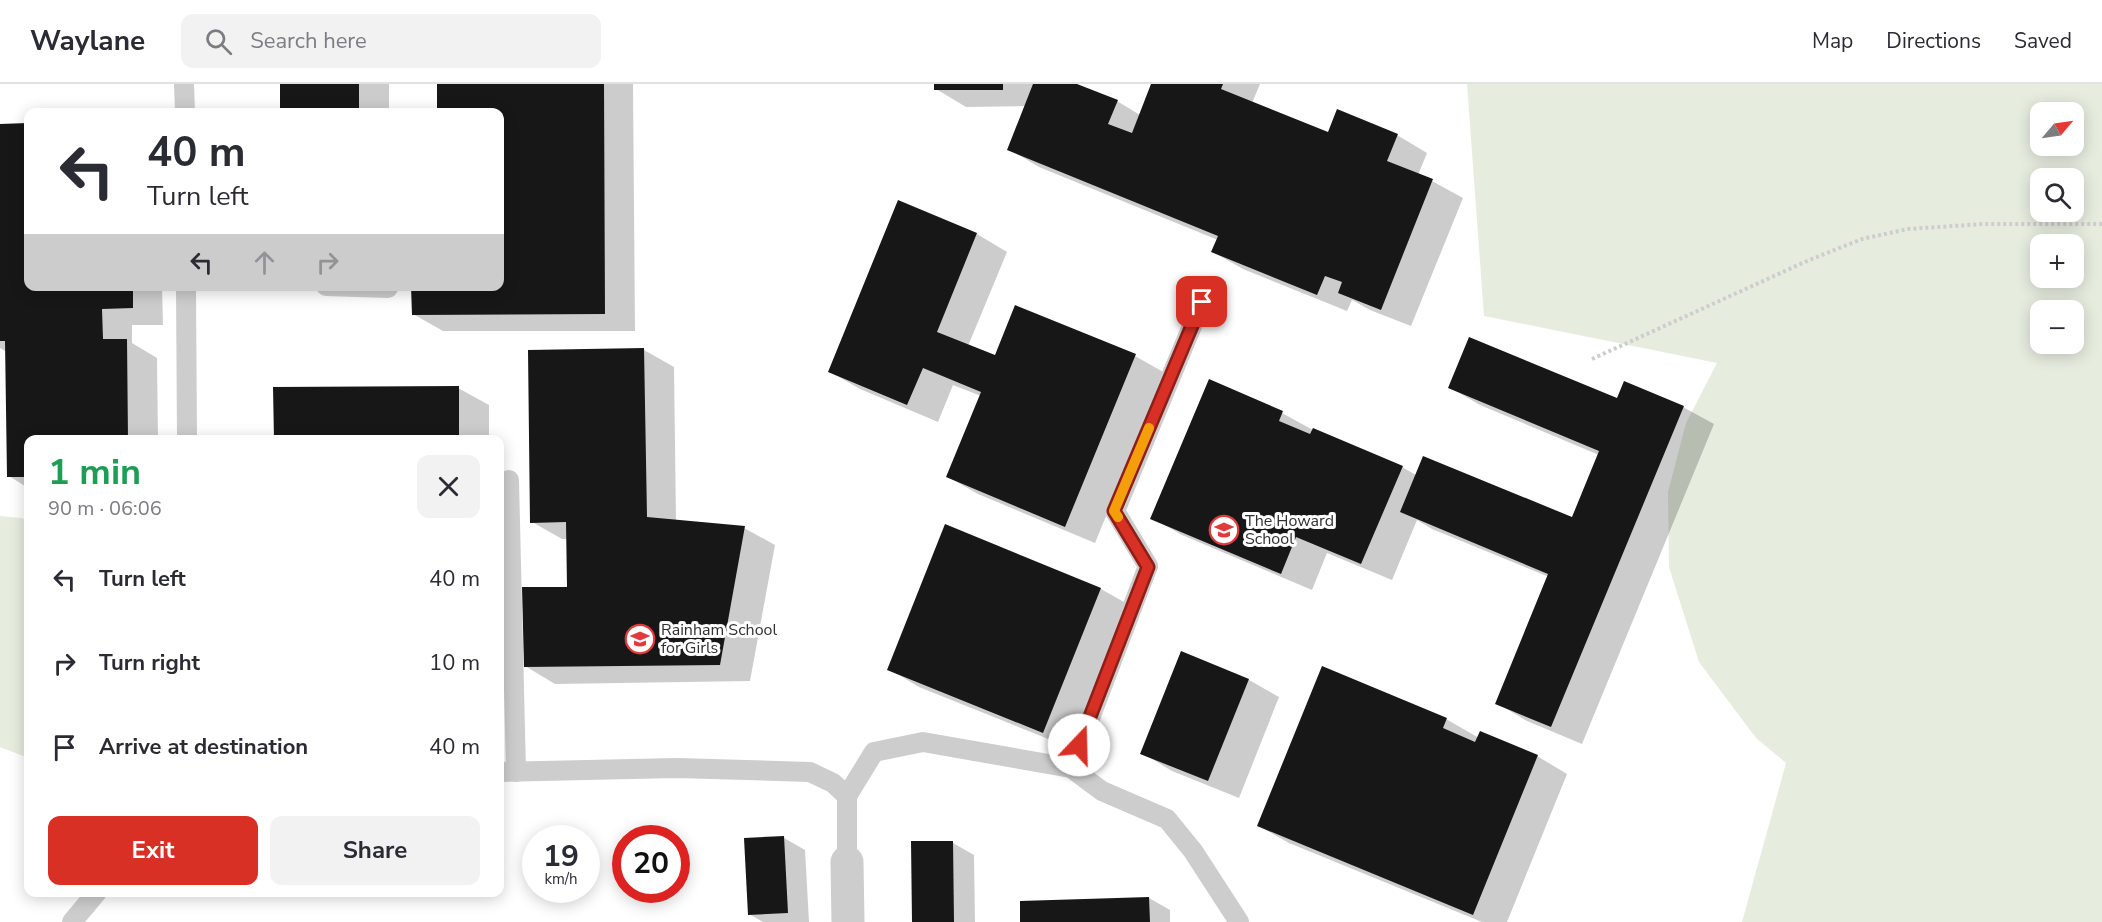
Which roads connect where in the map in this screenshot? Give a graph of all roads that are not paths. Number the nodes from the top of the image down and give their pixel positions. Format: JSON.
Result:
{"nodes":[{"id":1,"x":184,"y":84,"type":"edge"},
{"id":2,"x":185,"y":108,"type":"edge"},
{"id":3,"x":186,"y":291,"type":"edge"},
{"id":4,"x":1202,"y":302,"type":"dead end"},
{"id":5,"x":187,"y":435,"type":"edge"},
{"id":6,"x":509,"y":480,"type":"dead end"},
{"id":7,"x":1071,"y":768,"type":"junction"},
{"id":8,"x":508,"y":772,"type":"edge"},
{"id":9,"x":847,"y":796,"type":"junction"},
{"id":10,"x":847,"y":862,"type":"joint"},
{"id":11,"x":93,"y":897,"type":"edge"},
{"id":12,"x":72,"y":922,"type":"edge"},
{"id":13,"x":848,"y":922,"type":"edge"},
{"id":14,"x":1239,"y":922,"type":"edge"}],
"edges":[{"from":1,"to":2,"type":"lane"},
{"from":3,"to":5,"type":"lane"},
{"from":4,"to":7,"type":"lane"},
{"from":6,"to":8,"type":"lane"},
{"from":7,"to":9,"type":"lane"},
{"from":7,"to":14,"type":"lane"},
{"from":8,"to":9,"type":"lane"},
{"from":9,"to":10,"type":"lane"},
{"from":10,"to":13,"type":"street"},
{"from":11,"to":12,"type":"lane"}]}
